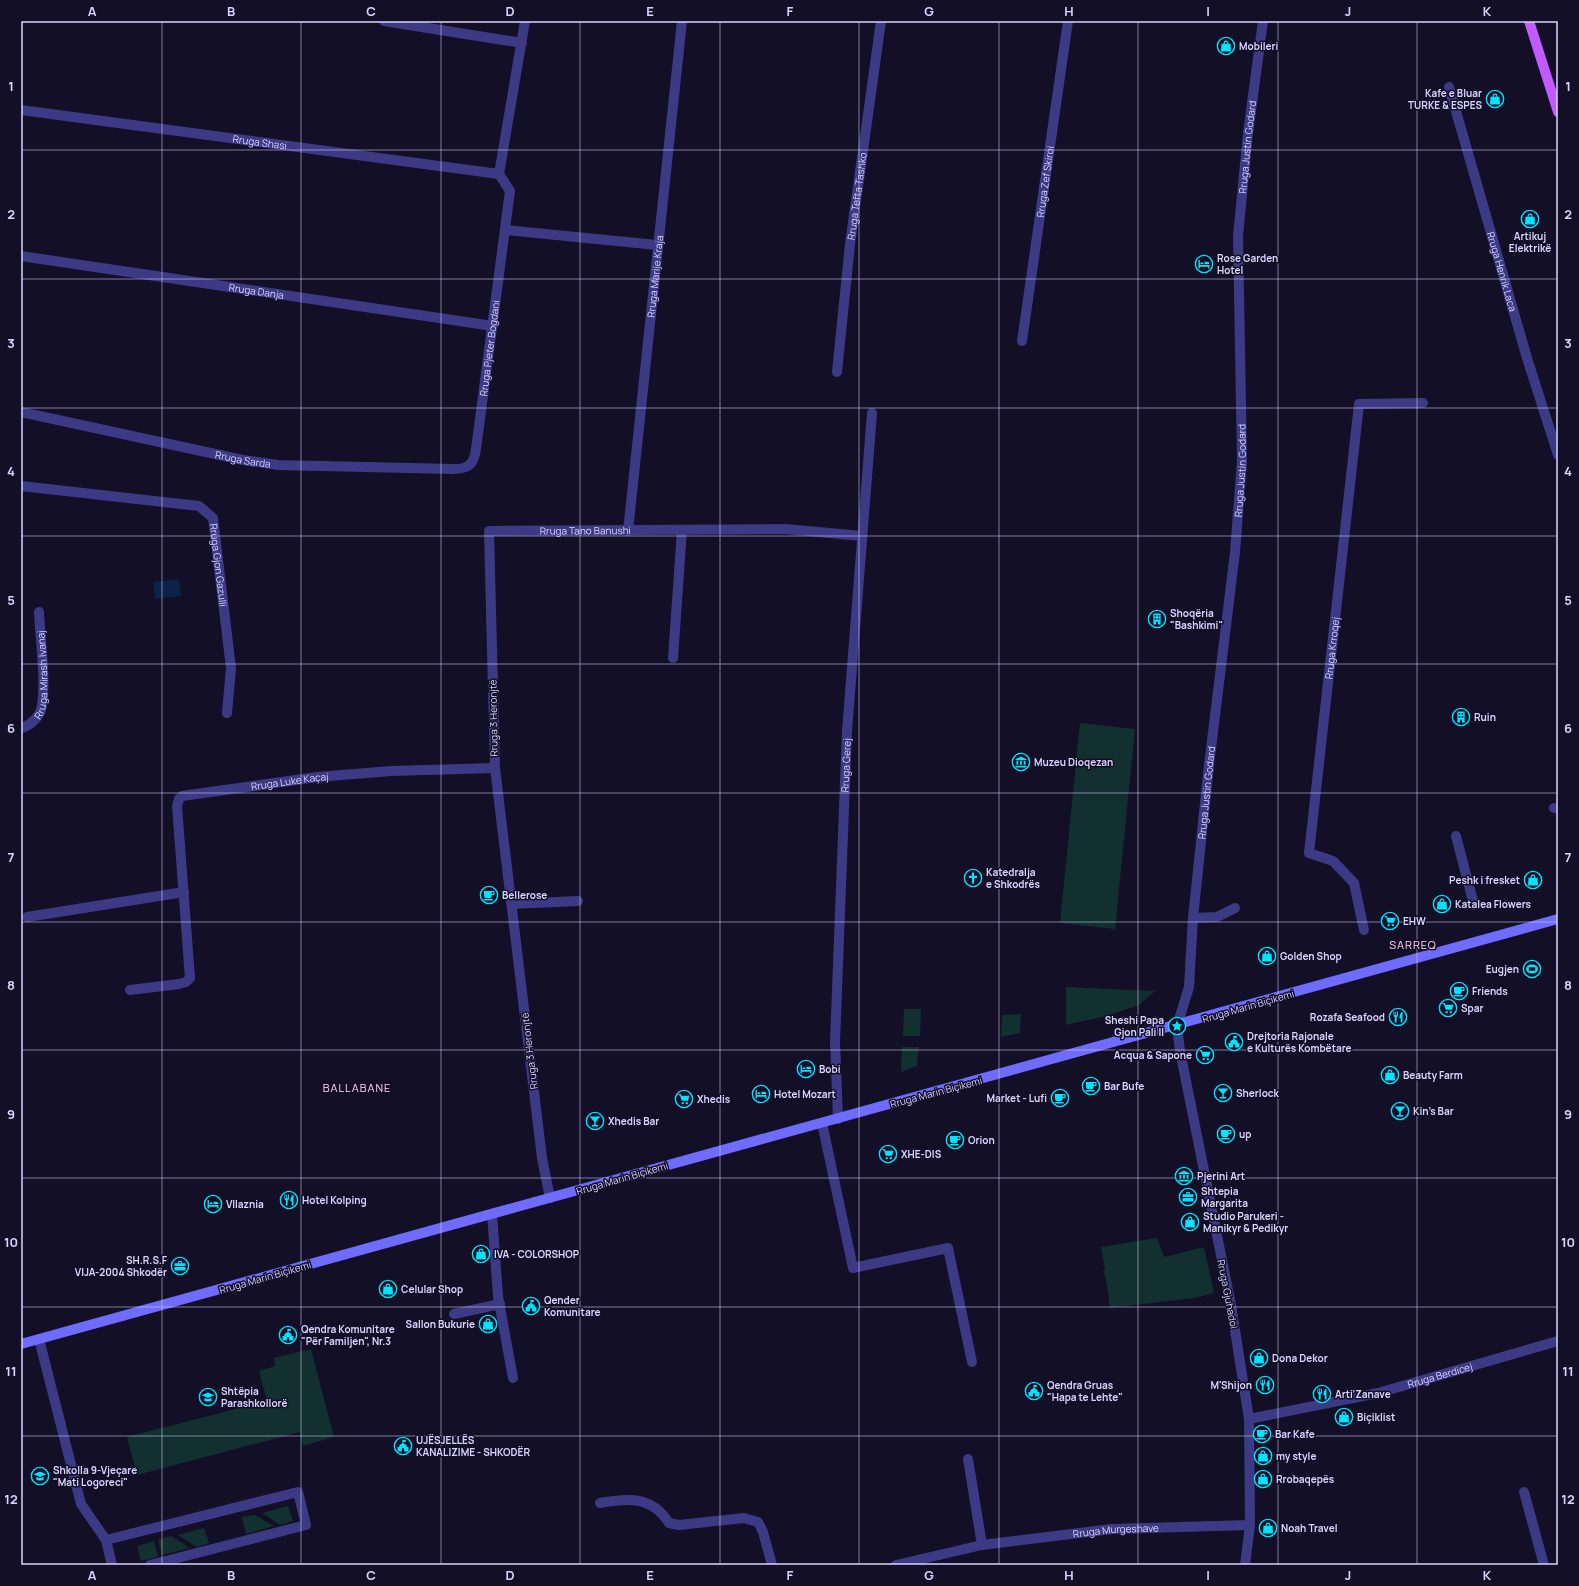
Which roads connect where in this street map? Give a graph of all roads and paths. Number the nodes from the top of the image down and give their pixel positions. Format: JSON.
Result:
{"nodes":[{"id":1,"x":384,"y":21,"type":"edge"},
{"id":2,"x":525,"y":21,"type":"edge"},
{"id":3,"x":682,"y":21,"type":"edge"},
{"id":4,"x":881,"y":21,"type":"edge"},
{"id":5,"x":1068,"y":21,"type":"edge"},
{"id":6,"x":1263,"y":21,"type":"edge"},
{"id":7,"x":1529,"y":21,"type":"edge"},
{"id":8,"x":522,"y":43,"type":"junction"},
{"id":9,"x":1449,"y":87,"type":"dead end"},
{"id":10,"x":21,"y":110,"type":"edge"},
{"id":11,"x":1558,"y":112,"type":"edge"},
{"id":12,"x":499,"y":174,"type":"junction"},
{"id":13,"x":506,"y":230,"type":"junction"},
{"id":14,"x":657,"y":245,"type":"junction"},
{"id":15,"x":21,"y":256,"type":"edge"},
{"id":16,"x":493,"y":326,"type":"junction"},
{"id":17,"x":1022,"y":341,"type":"dead end"},
{"id":18,"x":837,"y":372,"type":"dead end"},
{"id":19,"x":1423,"y":403,"type":"dead end"},
{"id":20,"x":21,"y":412,"type":"edge"},
{"id":21,"x":872,"y":413,"type":"dead end"},
{"id":22,"x":1558,"y":455,"type":"edge"},
{"id":23,"x":469,"y":466,"type":"joint"},
{"id":24,"x":21,"y":486,"type":"edge"},
{"id":25,"x":682,"y":530,"type":"junction"},
{"id":26,"x":489,"y":531,"type":"joint"},
{"id":27,"x":628,"y":531,"type":"junction"},
{"id":28,"x":862,"y":536,"type":"junction"},
{"id":29,"x":38,"y":612,"type":"dead end"},
{"id":30,"x":673,"y":658,"type":"dead end"},
{"id":31,"x":227,"y":714,"type":"dead end"},
{"id":32,"x":21,"y":728,"type":"edge"},
{"id":33,"x":495,"y":768,"type":"junction"},
{"id":34,"x":1456,"y":836,"type":"dead end"},
{"id":35,"x":184,"y":892,"type":"junction"},
{"id":36,"x":578,"y":901,"type":"dead end"},
{"id":37,"x":512,"y":904,"type":"junction"},
{"id":38,"x":1474,"y":905,"type":"dead end"},
{"id":39,"x":1235,"y":908,"type":"dead end"},
{"id":40,"x":26,"y":917,"type":"dead end"},
{"id":41,"x":1193,"y":918,"type":"junction"},
{"id":42,"x":1558,"y":919,"type":"edge"},
{"id":43,"x":1364,"y":930,"type":"dead end"},
{"id":44,"x":130,"y":990,"type":"dead end"},
{"id":45,"x":1177,"y":1026,"type":"junction"},
{"id":46,"x":838,"y":1119,"type":"junction"},
{"id":47,"x":822,"y":1123,"type":"junction"},
{"id":48,"x":550,"y":1198,"type":"junction"},
{"id":49,"x":492,"y":1214,"type":"junction"},
{"id":50,"x":500,"y":1304,"type":"junction"},
{"id":51,"x":454,"y":1314,"type":"dead end"},
{"id":52,"x":38,"y":1339,"type":"junction"},
{"id":53,"x":1558,"y":1341,"type":"edge"},
{"id":54,"x":21,"y":1344,"type":"edge"},
{"id":55,"x":972,"y":1362,"type":"dead end"},
{"id":56,"x":513,"y":1378,"type":"dead end"},
{"id":57,"x":1249,"y":1419,"type":"junction"},
{"id":58,"x":968,"y":1459,"type":"dead end"},
{"id":59,"x":1524,"y":1492,"type":"dead end"},
{"id":60,"x":600,"y":1502,"type":"dead end"},
{"id":61,"x":1250,"y":1525,"type":"junction"},
{"id":62,"x":106,"y":1540,"type":"junction"},
{"id":63,"x":982,"y":1545,"type":"junction"},
{"id":64,"x":112,"y":1565,"type":"edge"},
{"id":65,"x":150,"y":1565,"type":"edge"},
{"id":66,"x":772,"y":1565,"type":"edge"},
{"id":67,"x":896,"y":1565,"type":"edge"},
{"id":68,"x":1245,"y":1565,"type":"edge"},
{"id":69,"x":1544,"y":1565,"type":"edge"}],
"edges":[{"from":1,"to":8,"type":"street"},
{"from":2,"to":8,"type":"street"},
{"from":3,"to":14,"type":"street","name":"Rruga Marije Kraja"},
{"from":4,"to":18,"type":"street","name":"Rruga Tefta Tashko"},
{"from":5,"to":17,"type":"street","name":"Rruga Zef Skiroi"},
{"from":6,"to":41,"type":"street","name":"Rruga Justin Godard"},
{"from":7,"to":11,"type":"main road"},
{"from":8,"to":12,"type":"street"},
{"from":9,"to":22,"type":"street","name":"Rruga Henrik Laca"},
{"from":10,"to":12,"type":"street","name":"Rruga Shasi"},
{"from":12,"to":13,"type":"street","name":"Rruga Pjeter Bogdani"},
{"from":13,"to":14,"type":"street"},
{"from":13,"to":16,"type":"street","name":"Rruga Pjeter Bogdani"},
{"from":14,"to":27,"type":"street","name":"Rruga Marije Kraja"},
{"from":15,"to":16,"type":"street","name":"Rruga Danja"},
{"from":16,"to":23,"type":"street","name":"Rruga Pjeter Bogdani"},
{"from":19,"to":43,"type":"street","name":"Rruga Krroqej"},
{"from":20,"to":23,"type":"street","name":"Rruga Sarda"},
{"from":21,"to":28,"type":"street","name":"Rruga Gerej"},
{"from":24,"to":31,"type":"street","name":"Rruga Gjon Gazulli"},
{"from":25,"to":27,"type":"street","name":"Rruga Tano Banushi"},
{"from":25,"to":28,"type":"street","name":"Rruga Tano Banushi"},
{"from":25,"to":30,"type":"street"},
{"from":26,"to":27,"type":"street","name":"Rruga Tano Banushi"},
{"from":26,"to":33,"type":"street","name":"Rruga 3 Heronjtë"},
{"from":28,"to":46,"type":"street","name":"Rruga Gerej"},
{"from":29,"to":32,"type":"street","name":"Rruga Mirash Ivanaj"},
{"from":33,"to":35,"type":"street","name":"Rruga Luke Kaçaj"},
{"from":33,"to":37,"type":"street","name":"Rruga 3 Heronjtë"},
{"from":34,"to":38,"type":"street"},
{"from":35,"to":40,"type":"street"},
{"from":35,"to":44,"type":"street","name":"Rruga Luke Kaçaj"},
{"from":36,"to":37,"type":"street"},
{"from":37,"to":48,"type":"street","name":"Rruga 3 Heronjtë"},
{"from":39,"to":41,"type":"street"},
{"from":41,"to":45,"type":"street","name":"Rruga Justin Godard"},
{"from":42,"to":45,"type":"main road","name":"Rruga Marin Biçikemi"},
{"from":45,"to":46,"type":"main road","name":"Rruga Marin Biçikemi"},
{"from":45,"to":57,"type":"street","name":"Rruga Gjuhadol"},
{"from":46,"to":47,"type":"main road","name":"Rruga Marin Biçikemi"},
{"from":47,"to":48,"type":"main road","name":"Rruga Marin Biçikemi"},
{"from":47,"to":55,"type":"street"},
{"from":48,"to":49,"type":"main road","name":"Rruga Marin Biçikemi"},
{"from":49,"to":50,"type":"street"},
{"from":49,"to":52,"type":"main road","name":"Rruga Marin Biçikemi"},
{"from":50,"to":51,"type":"street"},
{"from":50,"to":56,"type":"street"},
{"from":52,"to":54,"type":"main road","name":"Rruga Marin Biçikemi"},
{"from":52,"to":62,"type":"street"},
{"from":53,"to":57,"type":"street","name":"Rruga Berdicej"},
{"from":57,"to":61,"type":"street","name":"Rruga Gjuhadol"},
{"from":58,"to":63,"type":"street"},
{"from":59,"to":69,"type":"street"},
{"from":60,"to":66,"type":"street"},
{"from":61,"to":63,"type":"street","name":"Rruga Murgeshave"},
{"from":61,"to":68,"type":"street","name":"Rruga Gjuhadol"},
{"from":62,"to":64,"type":"street"},
{"from":62,"to":65,"type":"street"},
{"from":63,"to":67,"type":"street","name":"Rruga Murgeshave"}]}
